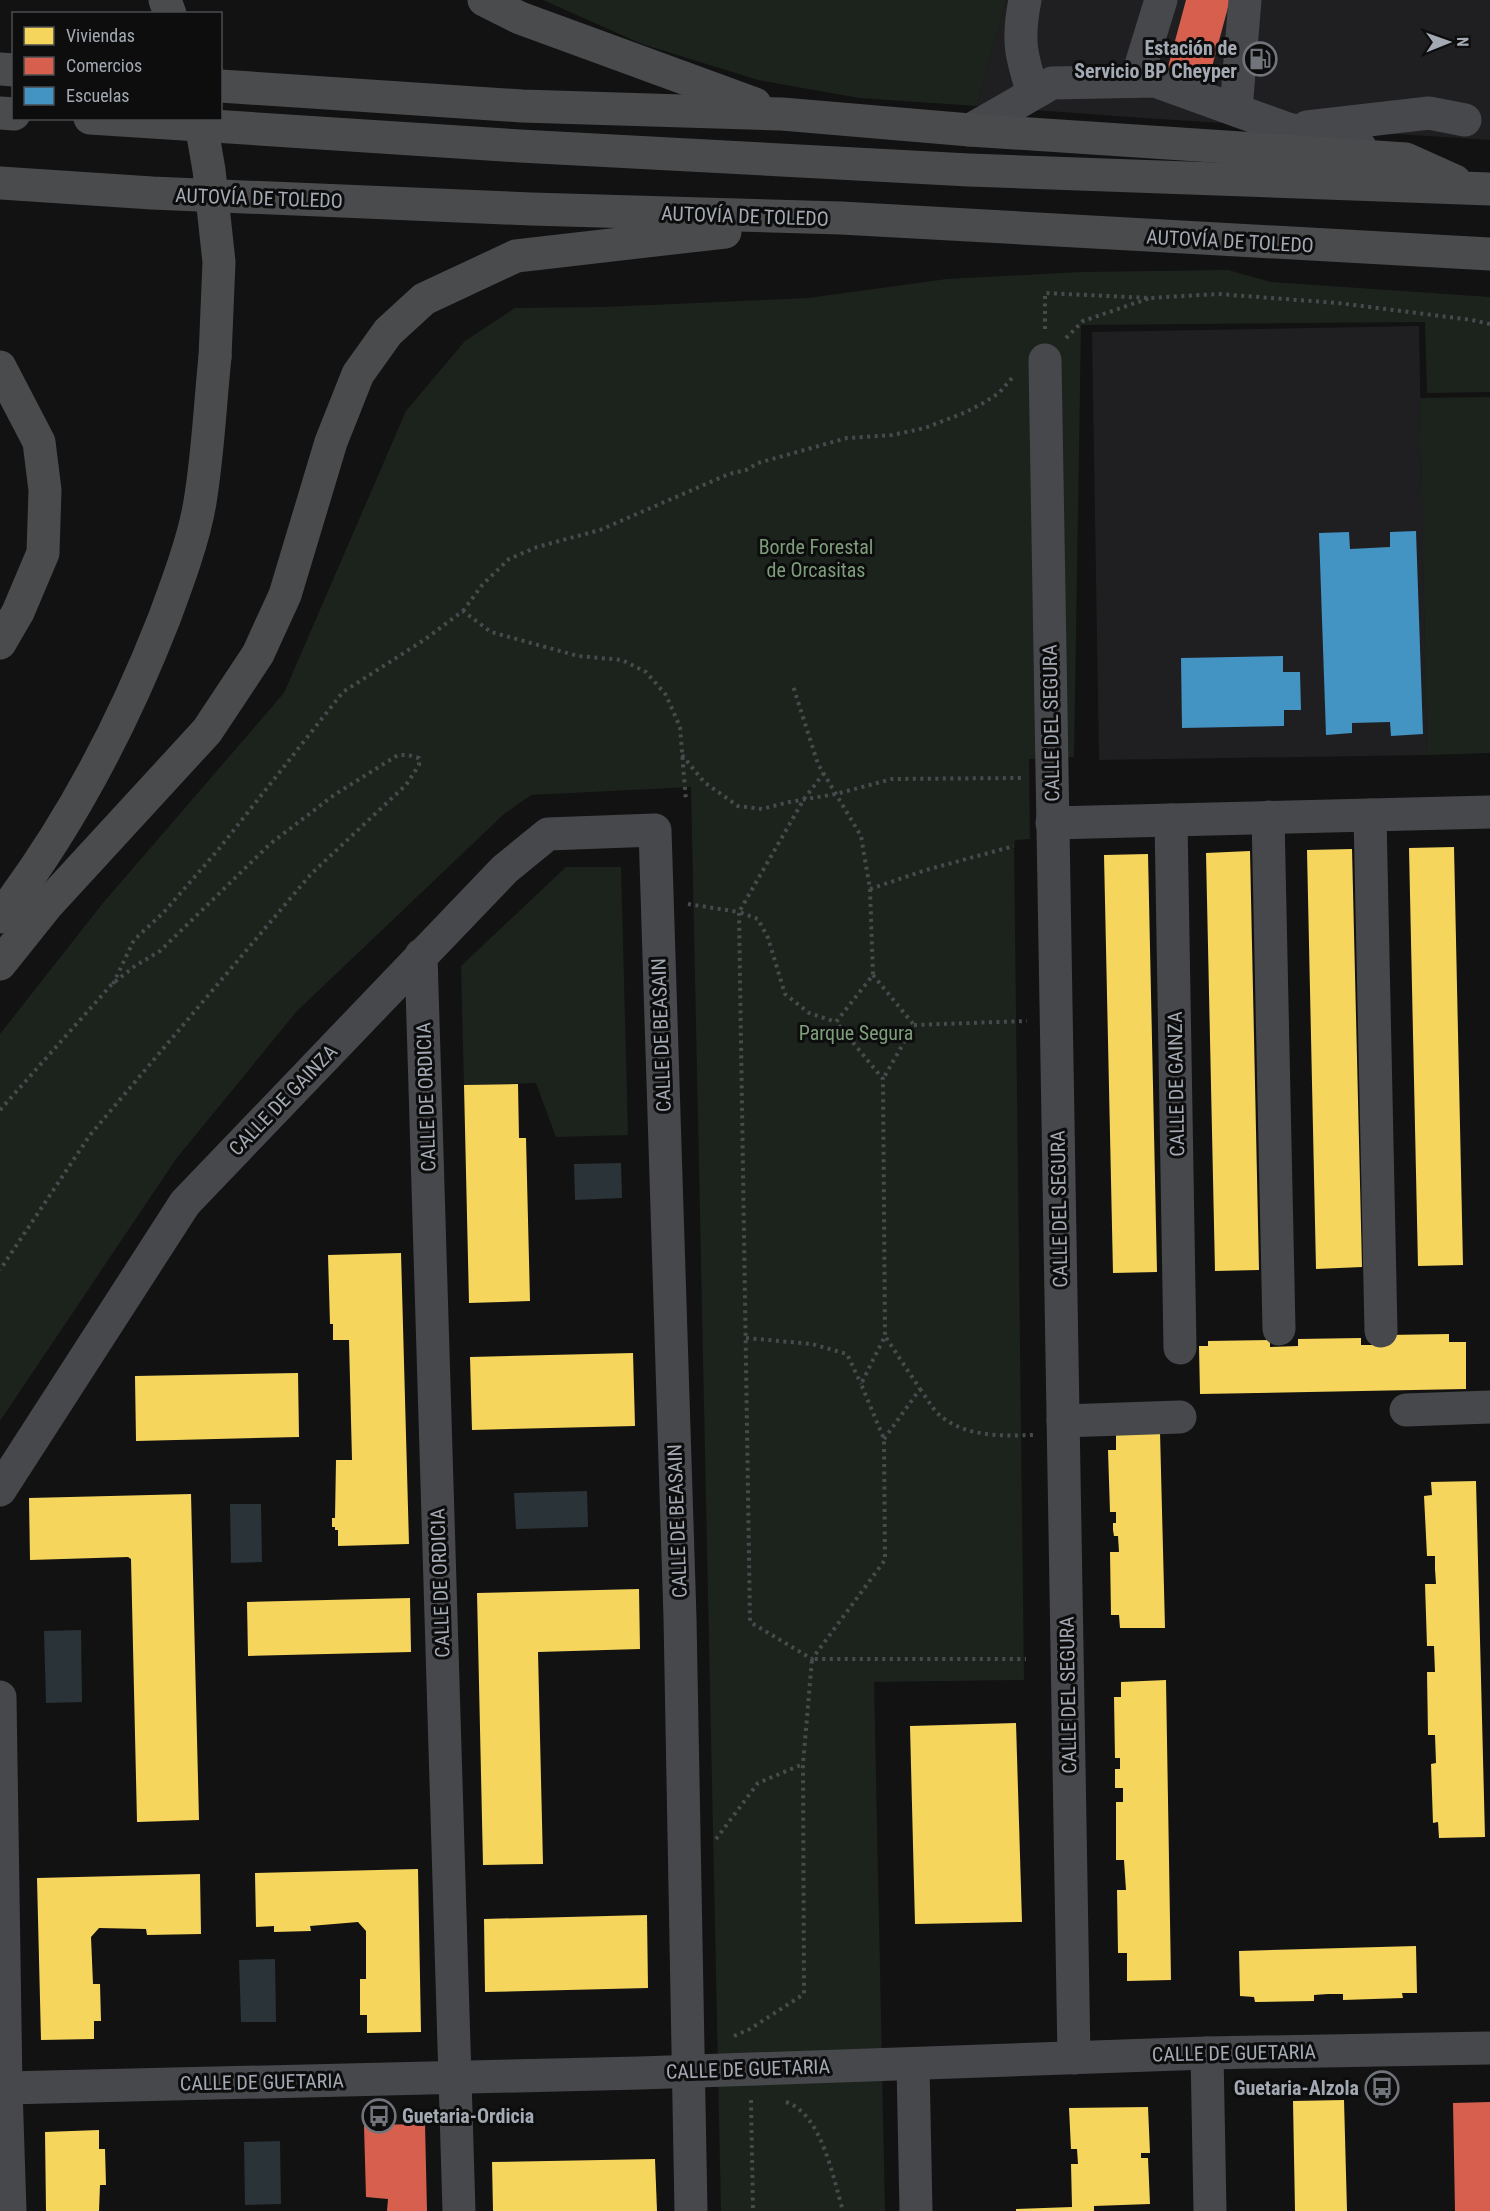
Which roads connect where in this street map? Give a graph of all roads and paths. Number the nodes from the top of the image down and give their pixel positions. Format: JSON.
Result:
{"nodes":[{"id":1,"x":484,"y":0,"type":"edge"},
{"id":2,"x":1024,"y":0,"type":"edge"},
{"id":3,"x":1161,"y":0,"type":"edge"},
{"id":4,"x":1245,"y":0,"type":"edge"},
{"id":5,"x":1136,"y":81,"type":"junction"},
{"id":6,"x":222,"y":86,"type":"edge"},
{"id":7,"x":1033,"y":93,"type":"junction"},
{"id":8,"x":1236,"y":110,"type":"junction"},
{"id":9,"x":782,"y":114,"type":"junction"},
{"id":10,"x":121,"y":120,"type":"edge"},
{"id":11,"x":200,"y":120,"type":"edge"},
{"id":12,"x":1465,"y":120,"type":"dead end"},
{"id":13,"x":1288,"y":129,"type":"junction"},
{"id":14,"x":970,"y":130,"type":"junction"},
{"id":15,"x":1406,"y":159,"type":"junction"},
{"id":16,"x":0,"y":183,"type":"edge"},
{"id":17,"x":1480,"y":188,"type":"edge"},
{"id":18,"x":841,"y":218,"type":"junction"},
{"id":19,"x":1490,"y":254,"type":"edge"},
{"id":20,"x":1150,"y":298,"type":"junction"},
{"id":21,"x":1490,"y":324,"type":"edge"},
{"id":22,"x":1045,"y":360,"type":"junction"},
{"id":23,"x":0,"y":367,"type":"edge"},
{"id":24,"x":1015,"y":375,"type":"dead end"},
{"id":25,"x":463,"y":611,"type":"junction"},
{"id":26,"x":0,"y":643,"type":"edge"},
{"id":27,"x":794,"y":686,"type":"dead end"},
{"id":28,"x":682,"y":755,"type":"junction"},
{"id":29,"x":824,"y":773,"type":"junction"},
{"id":30,"x":1028,"y":778,"type":"dead end"},
{"id":31,"x":836,"y":794,"type":"junction"},
{"id":32,"x":804,"y":799,"type":"junction"},
{"id":33,"x":686,"y":801,"type":"dead end"},
{"id":34,"x":1490,"y":812,"type":"edge"},
{"id":35,"x":1370,"y":815,"type":"junction"},
{"id":36,"x":1268,"y":817,"type":"junction"},
{"id":37,"x":1172,"y":820,"type":"junction"},
{"id":38,"x":1052,"y":823,"type":"junction"},
{"id":39,"x":656,"y":830,"type":"joint"},
{"id":40,"x":1014,"y":846,"type":"dead end"},
{"id":41,"x":870,"y":889,"type":"junction"},
{"id":42,"x":687,"y":904,"type":"dead end"},
{"id":43,"x":740,"y":912,"type":"junction"},
{"id":44,"x":0,"y":917,"type":"edge"},
{"id":45,"x":422,"y":955,"type":"junction"},
{"id":46,"x":0,"y":964,"type":"edge"},
{"id":47,"x":873,"y":975,"type":"junction"},
{"id":48,"x":112,"y":984,"type":"junction"},
{"id":49,"x":1056,"y":1021,"type":"junction"},
{"id":50,"x":836,"y":1022,"type":"junction"},
{"id":51,"x":914,"y":1025,"type":"junction"},
{"id":52,"x":883,"y":1079,"type":"junction"},
{"id":53,"x":0,"y":1110,"type":"edge"},
{"id":54,"x":0,"y":1270,"type":"edge"},
{"id":55,"x":1279,"y":1329,"type":"dead end"},
{"id":56,"x":1381,"y":1331,"type":"dead end"},
{"id":57,"x":885,"y":1336,"type":"junction"},
{"id":58,"x":746,"y":1338,"type":"junction"},
{"id":59,"x":1180,"y":1348,"type":"dead end"},
{"id":60,"x":861,"y":1384,"type":"junction"},
{"id":61,"x":920,"y":1389,"type":"junction"},
{"id":62,"x":1490,"y":1407,"type":"edge"},
{"id":63,"x":1406,"y":1410,"type":"dead end"},
{"id":64,"x":1180,"y":1417,"type":"dead end"},
{"id":65,"x":1063,"y":1428,"type":"junction"},
{"id":66,"x":884,"y":1439,"type":"junction"},
{"id":67,"x":0,"y":1490,"type":"edge"},
{"id":68,"x":812,"y":1659,"type":"junction"},
{"id":69,"x":1026,"y":1659,"type":"dead end"},
{"id":70,"x":0,"y":1697,"type":"edge"},
{"id":71,"x":803,"y":1764,"type":"junction"},
{"id":72,"x":712,"y":1844,"type":"dead end"},
{"id":73,"x":750,"y":2029,"type":"junction"},
{"id":74,"x":725,"y":2040,"type":"dead end"},
{"id":75,"x":1490,"y":2048,"type":"edge"},
{"id":76,"x":1207,"y":2053,"type":"junction"},
{"id":77,"x":1074,"y":2058,"type":"junction"},
{"id":78,"x":913,"y":2064,"type":"junction"},
{"id":79,"x":687,"y":2071,"type":"junction"},
{"id":80,"x":455,"y":2077,"type":"junction"},
{"id":81,"x":750,"y":2084,"type":"junction"},
{"id":82,"x":6,"y":2088,"type":"junction"},
{"id":83,"x":761,"y":2100,"type":"dead end"},
{"id":84,"x":780,"y":2101,"type":"dead end"},
{"id":85,"x":10,"y":2211,"type":"edge"},
{"id":86,"x":459,"y":2211,"type":"edge"},
{"id":87,"x":691,"y":2211,"type":"edge"},
{"id":88,"x":753,"y":2211,"type":"edge"},
{"id":89,"x":843,"y":2211,"type":"edge"},
{"id":90,"x":916,"y":2211,"type":"edge"},
{"id":91,"x":1210,"y":2211,"type":"edge"}],
"edges":[{"from":1,"to":9,"type":"highway"},
{"from":2,"to":7,"type":"street"},
{"from":3,"to":5,"type":"street"},
{"from":4,"to":8,"type":"street"},
{"from":5,"to":7,"type":"street"},
{"from":5,"to":8,"type":"street"},
{"from":6,"to":9,"type":"highway"},
{"from":7,"to":14,"type":"street"},
{"from":8,"to":13,"type":"street"},
{"from":9,"to":14,"type":"highway"},
{"from":10,"to":17,"type":"highway"},
{"from":11,"to":44,"type":"highway","bridge":true},
{"from":12,"to":13,"type":"street"},
{"from":13,"to":15,"type":"street"},
{"from":14,"to":15,"type":"highway"},
{"from":15,"to":17,"type":"highway"},
{"from":16,"to":18,"type":"highway","name":"AUTOVÍA DE TOLEDO"},
{"from":18,"to":19,"type":"highway","name":"AUTOVÍA DE TOLEDO"},
{"from":18,"to":46,"type":"highway"},
{"from":20,"to":21,"type":"path"},
{"from":20,"to":22,"type":"path"},
{"from":20,"to":22,"type":"path"},
{"from":22,"to":38,"type":"street","name":"CALLE DEL SEGURA"},
{"from":23,"to":26,"type":"highway"},
{"from":24,"to":25,"type":"path"},
{"from":25,"to":28,"type":"path"},
{"from":25,"to":48,"type":"path"},
{"from":27,"to":29,"type":"path"},
{"from":28,"to":32,"type":"path"},
{"from":28,"to":33,"type":"path"},
{"from":29,"to":31,"type":"path"},
{"from":29,"to":32,"type":"path"},
{"from":30,"to":31,"type":"path"},
{"from":31,"to":32,"type":"path"},
{"from":31,"to":41,"type":"path"},
{"from":32,"to":43,"type":"path"},
{"from":34,"to":35,"type":"street"},
{"from":35,"to":36,"type":"street"},
{"from":35,"to":56,"type":"street"},
{"from":36,"to":37,"type":"street"},
{"from":36,"to":55,"type":"street"},
{"from":37,"to":38,"type":"street"},
{"from":37,"to":59,"type":"street","name":"CALLE DE GAINZA"},
{"from":38,"to":49,"type":"street","name":"CALLE DEL SEGURA"},
{"from":39,"to":45,"type":"street","name":"CALLE DE GAINZA"},
{"from":39,"to":79,"type":"street","name":"CALLE DE BEASAIN"},
{"from":40,"to":41,"type":"path"},
{"from":41,"to":47,"type":"path"},
{"from":42,"to":43,"type":"path"},
{"from":43,"to":50,"type":"path"},
{"from":43,"to":58,"type":"path"},
{"from":45,"to":67,"type":"street","name":"CALLE DE GAINZA"},
{"from":45,"to":80,"type":"street","name":"CALLE DE ORDICIA"},
{"from":47,"to":50,"type":"path"},
{"from":47,"to":51,"type":"path"},
{"from":48,"to":53,"type":"path"},
{"from":48,"to":54,"type":"path"},
{"from":49,"to":51,"type":"path"},
{"from":49,"to":65,"type":"street","name":"CALLE DEL SEGURA"},
{"from":50,"to":52,"type":"path"},
{"from":51,"to":52,"type":"path"},
{"from":52,"to":57,"type":"path"},
{"from":57,"to":60,"type":"path"},
{"from":57,"to":61,"type":"path"},
{"from":58,"to":60,"type":"path"},
{"from":58,"to":68,"type":"path"},
{"from":60,"to":66,"type":"path"},
{"from":61,"to":65,"type":"path"},
{"from":61,"to":66,"type":"path"},
{"from":62,"to":63,"type":"street"},
{"from":64,"to":65,"type":"street"},
{"from":65,"to":77,"type":"street","name":"CALLE DEL SEGURA"},
{"from":66,"to":68,"type":"path"},
{"from":68,"to":69,"type":"path"},
{"from":68,"to":71,"type":"path"},
{"from":70,"to":82,"type":"street"},
{"from":71,"to":72,"type":"path"},
{"from":71,"to":73,"type":"path"},
{"from":73,"to":74,"type":"path"},
{"from":73,"to":81,"type":"path"},
{"from":75,"to":76,"type":"street","name":"CALLE DE GUETARIA"},
{"from":76,"to":77,"type":"street","name":"CALLE DE GUETARIA"},
{"from":76,"to":91,"type":"street"},
{"from":77,"to":78,"type":"street","name":"CALLE DE GUETARIA"},
{"from":78,"to":81,"type":"street","name":"CALLE DE GUETARIA"},
{"from":78,"to":90,"type":"street"},
{"from":79,"to":80,"type":"street","name":"CALLE DE GUETARIA"},
{"from":79,"to":81,"type":"street","name":"CALLE DE GUETARIA"},
{"from":79,"to":87,"type":"street","name":"CALLE DE BEASAIN"},
{"from":80,"to":82,"type":"street","name":"CALLE DE GUETARIA"},
{"from":80,"to":86,"type":"street","name":"CALLE DE ORDICIA"},
{"from":81,"to":83,"type":"path"},
{"from":81,"to":88,"type":"path"},
{"from":82,"to":85,"type":"street"},
{"from":84,"to":89,"type":"path"}]}
